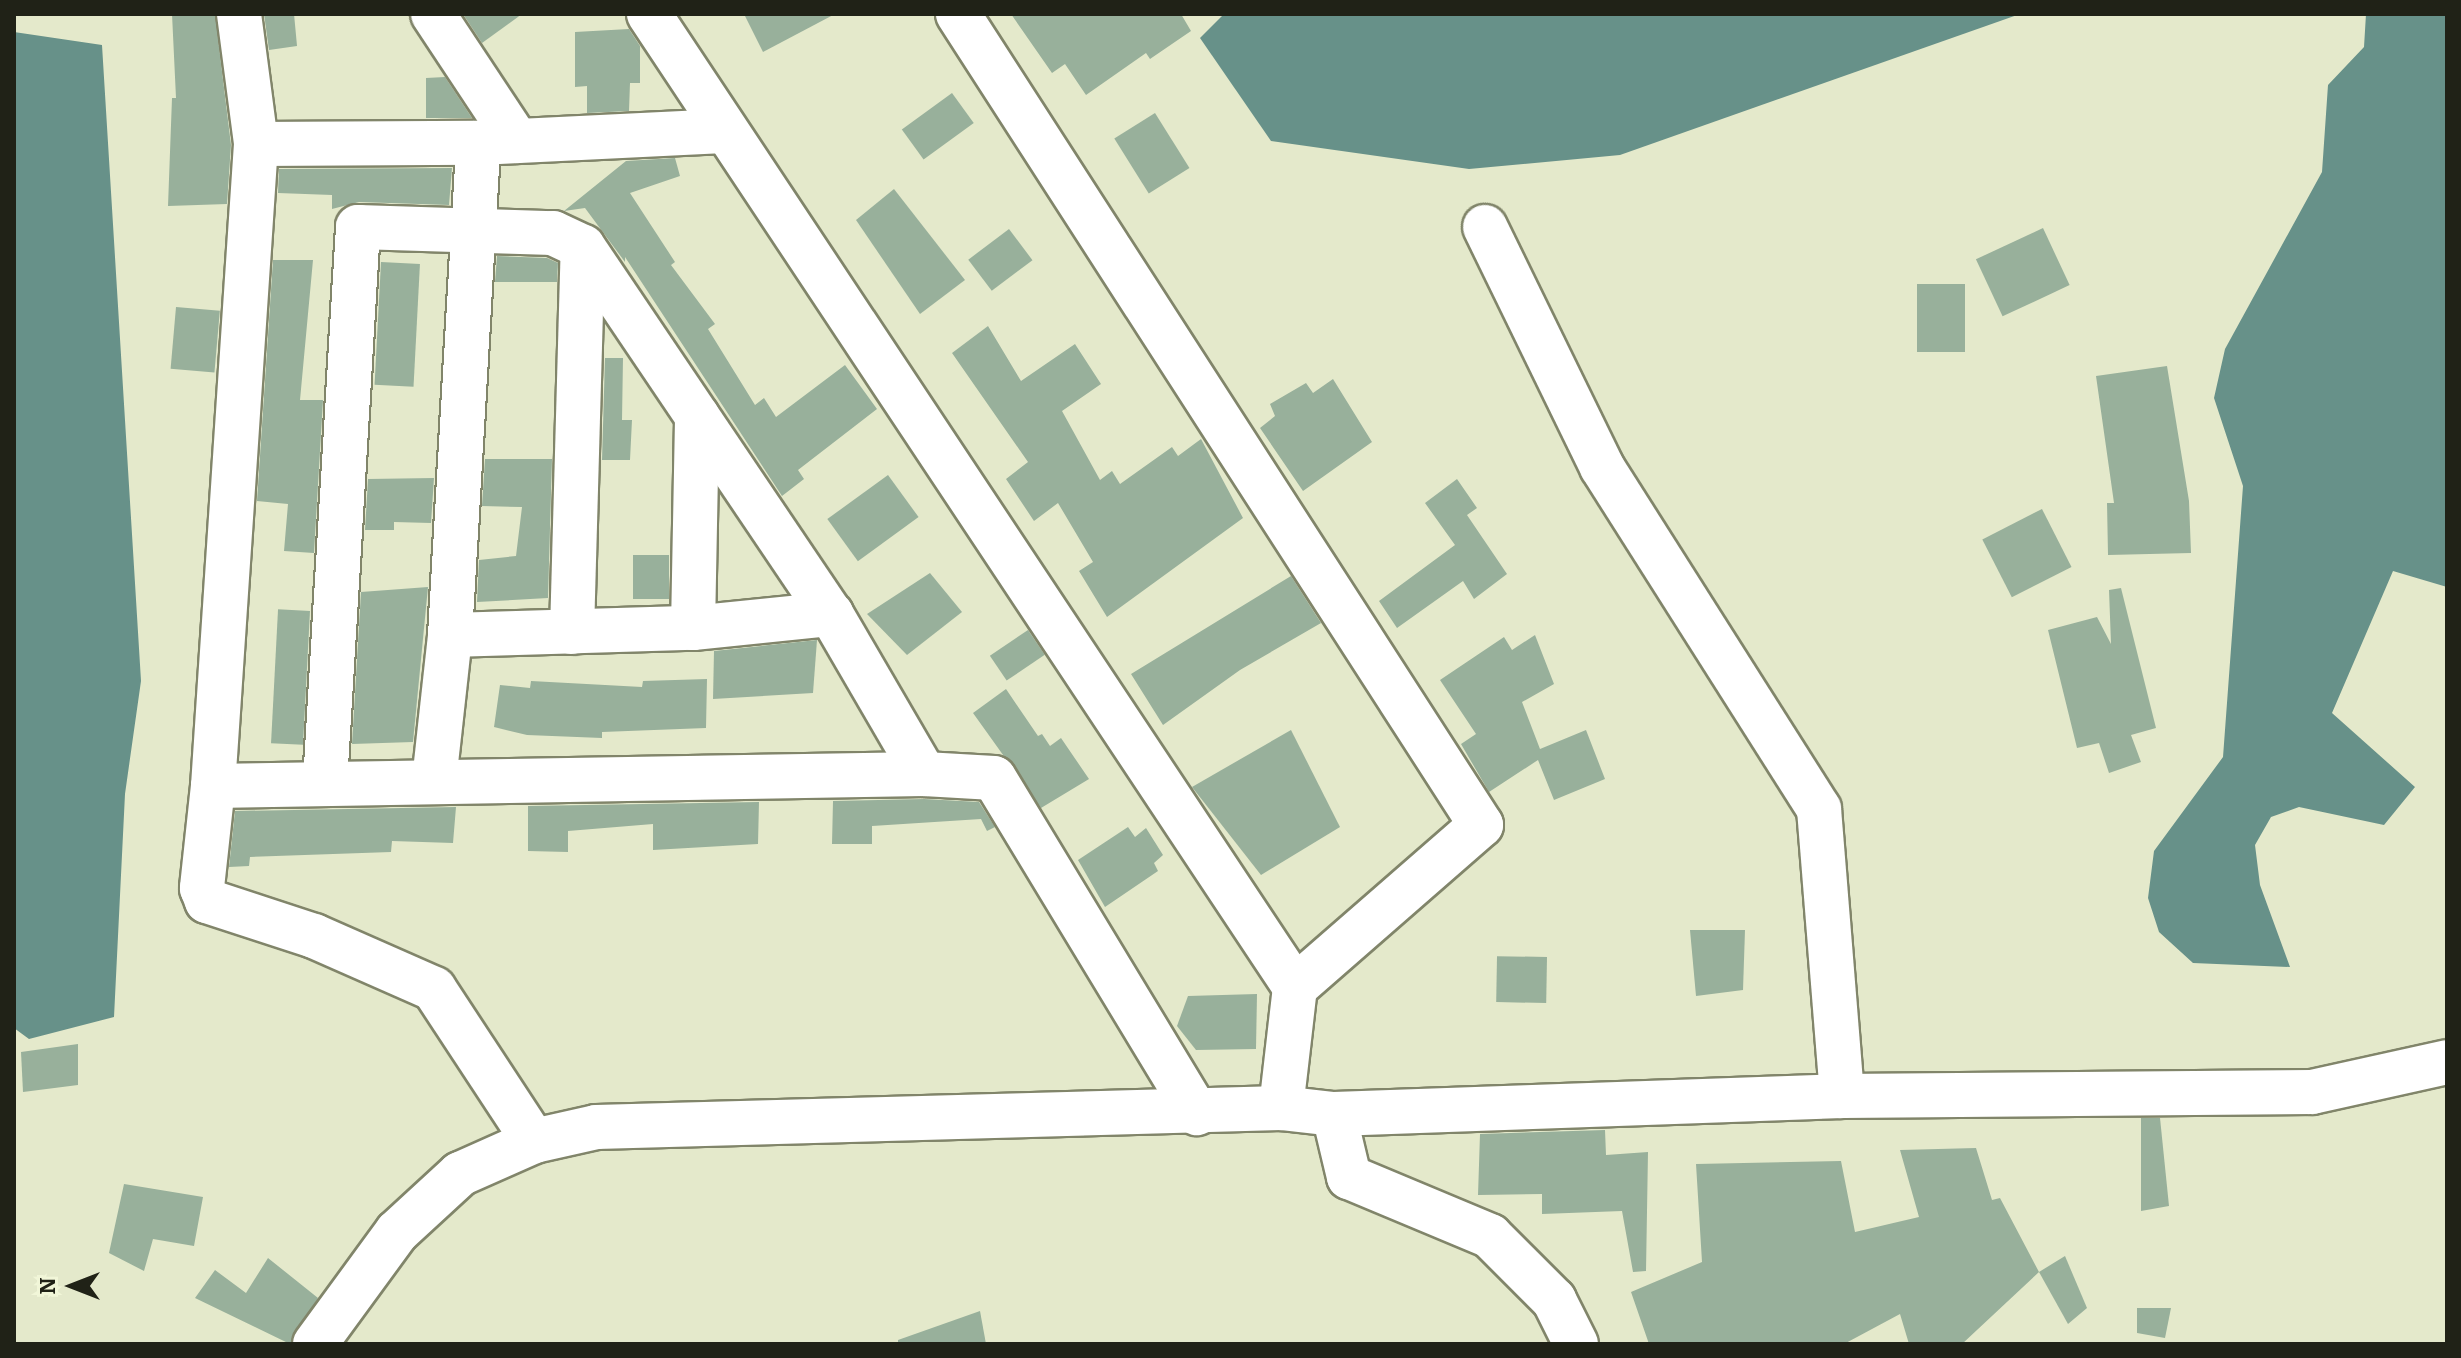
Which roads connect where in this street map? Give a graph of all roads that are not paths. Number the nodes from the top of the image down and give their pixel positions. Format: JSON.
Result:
{"nodes":[{"id":1,"x":239,"y":14,"type":"edge"},
{"id":2,"x":433,"y":14,"type":"edge"},
{"id":3,"x":649,"y":14,"type":"edge"},
{"id":4,"x":958,"y":14,"type":"edge"},
{"id":5,"x":724,"y":131,"type":"junction"},
{"id":6,"x":498,"y":142,"type":"junction"},
{"id":7,"x":256,"y":144,"type":"junction"},
{"id":8,"x":1485,"y":227,"type":"dead end"},
{"id":9,"x":476,"y":231,"type":"junction"},
{"id":10,"x":583,"y":247,"type":"junction"},
{"id":11,"x":697,"y":416,"type":"junction"},
{"id":12,"x":831,"y":614,"type":"junction"},
{"id":13,"x":693,"y":628,"type":"junction"},
{"id":14,"x":572,"y":632,"type":"junction"},
{"id":15,"x":450,"y":635,"type":"junction"},
{"id":16,"x":924,"y":774,"type":"junction"},
{"id":17,"x":434,"y":781,"type":"junction"},
{"id":18,"x":325,"y":783,"type":"junction"},
{"id":19,"x":213,"y":786,"type":"junction"},
{"id":20,"x":1295,"y":987,"type":"junction"},
{"id":21,"x":2447,"y":1062,"type":"edge"},
{"id":22,"x":1842,"y":1096,"type":"junction"},
{"id":23,"x":1281,"y":1108,"type":"junction"},
{"id":24,"x":1197,"y":1113,"type":"junction"},
{"id":25,"x":1334,"y":1114,"type":"junction"},
{"id":26,"x":534,"y":1141,"type":"junction"},
{"id":27,"x":315,"y":1344,"type":"edge"},
{"id":28,"x":1576,"y":1344,"type":"edge"}],
"edges":[{"from":1,"to":7,"type":"street"},
{"from":2,"to":6,"type":"street"},
{"from":3,"to":5,"type":"street"},
{"from":4,"to":20,"type":"street"},
{"from":5,"to":6,"type":"street"},
{"from":5,"to":20,"type":"street"},
{"from":6,"to":7,"type":"street"},
{"from":6,"to":9,"type":"street"},
{"from":7,"to":19,"type":"street"},
{"from":8,"to":22,"type":"street"},
{"from":9,"to":10,"type":"street"},
{"from":9,"to":15,"type":"street"},
{"from":9,"to":18,"type":"street"},
{"from":10,"to":11,"type":"street"},
{"from":10,"to":14,"type":"street"},
{"from":11,"to":12,"type":"street"},
{"from":11,"to":13,"type":"street"},
{"from":12,"to":13,"type":"street"},
{"from":12,"to":16,"type":"street"},
{"from":13,"to":14,"type":"street"},
{"from":14,"to":15,"type":"street"},
{"from":15,"to":17,"type":"street"},
{"from":16,"to":17,"type":"street"},
{"from":16,"to":24,"type":"street"},
{"from":17,"to":18,"type":"street"},
{"from":18,"to":19,"type":"street"},
{"from":19,"to":26,"type":"street"},
{"from":20,"to":23,"type":"street"},
{"from":21,"to":22,"type":"street"},
{"from":22,"to":25,"type":"street"},
{"from":23,"to":24,"type":"street"},
{"from":23,"to":25,"type":"street"},
{"from":24,"to":26,"type":"street"},
{"from":25,"to":28,"type":"street"},
{"from":26,"to":27,"type":"street"}]}
